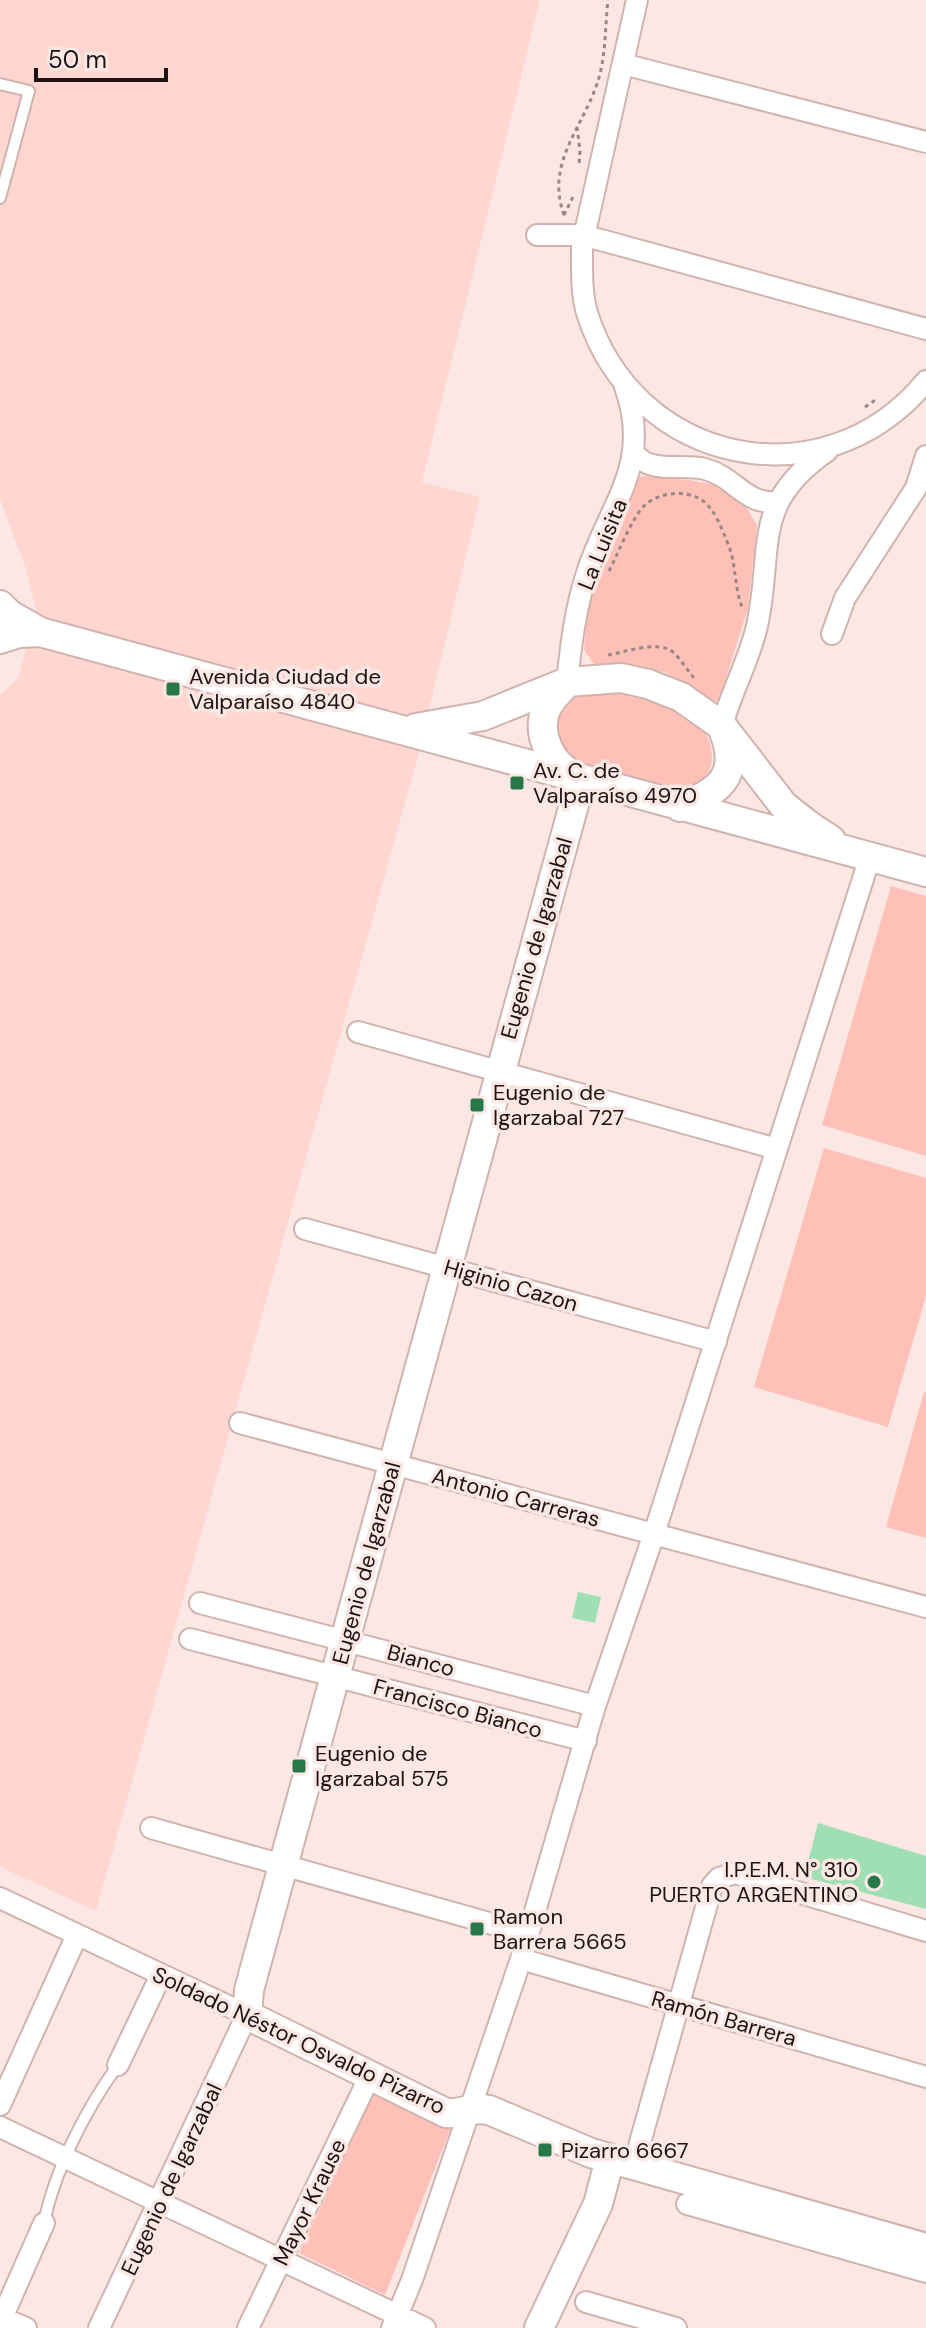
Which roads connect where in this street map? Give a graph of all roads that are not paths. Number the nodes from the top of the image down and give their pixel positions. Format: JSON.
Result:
{"nodes":[{"id":1,"x":637,"y":0,"type":"edge"},
{"id":2,"x":623,"y":64,"type":"junction"},
{"id":3,"x":0,"y":84,"type":"edge"},
{"id":4,"x":926,"y":142,"type":"edge"},
{"id":5,"x":0,"y":198,"type":"edge"},
{"id":6,"x":570,"y":229,"type":"junction"},
{"id":7,"x":537,"y":235,"type":"dead end"},
{"id":8,"x":926,"y":329,"type":"edge"},
{"id":9,"x":622,"y":380,"type":"junction"},
{"id":10,"x":926,"y":381,"type":"edge"},
{"id":11,"x":666,"y":422,"type":"junction"},
{"id":12,"x":634,"y":444,"type":"junction"},
{"id":13,"x":837,"y":444,"type":"junction"},
{"id":14,"x":770,"y":454,"type":"junction"},
{"id":15,"x":926,"y":456,"type":"edge"},
{"id":16,"x":790,"y":484,"type":"junction"},
{"id":17,"x":777,"y":502,"type":"junction"},
{"id":18,"x":0,"y":604,"type":"edge"},
{"id":19,"x":0,"y":620,"type":"edge"},
{"id":20,"x":40,"y":632,"type":"junction"},
{"id":21,"x":832,"y":634,"type":"dead end"},
{"id":22,"x":0,"y":639,"type":"edge"},
{"id":23,"x":568,"y":669,"type":"junction"},
{"id":24,"x":722,"y":726,"type":"junction"},
{"id":25,"x":403,"y":730,"type":"junction"},
{"id":26,"x":581,"y":779,"type":"junction"},
{"id":27,"x":680,"y":807,"type":"junction"},
{"id":28,"x":861,"y":855,"type":"junction"},
{"id":29,"x":926,"y":872,"type":"edge"},
{"id":30,"x":358,"y":1032,"type":"dead end"},
{"id":31,"x":499,"y":1071,"type":"junction"},
{"id":32,"x":777,"y":1149,"type":"junction"},
{"id":33,"x":305,"y":1229,"type":"dead end"},
{"id":34,"x":448,"y":1267,"type":"junction"},
{"id":35,"x":716,"y":1342,"type":"junction"},
{"id":36,"x":240,"y":1423,"type":"dead end"},
{"id":37,"x":392,"y":1464,"type":"junction"},
{"id":38,"x":654,"y":1534,"type":"junction"},
{"id":39,"x":200,"y":1603,"type":"dead end"},
{"id":40,"x":926,"y":1607,"type":"edge"},
{"id":41,"x":190,"y":1639,"type":"dead end"},
{"id":42,"x":345,"y":1640,"type":"junction"},
{"id":43,"x":336,"y":1676,"type":"junction"},
{"id":44,"x":595,"y":1706,"type":"junction"},
{"id":45,"x":586,"y":1741,"type":"junction"},
{"id":46,"x":151,"y":1828,"type":"dead end"},
{"id":47,"x":284,"y":1864,"type":"junction"},
{"id":48,"x":0,"y":1898,"type":"edge"},
{"id":49,"x":926,"y":1931,"type":"edge"},
{"id":50,"x":528,"y":1934,"type":"junction"},
{"id":51,"x":77,"y":1935,"type":"junction"},
{"id":52,"x":521,"y":1959,"type":"junction"},
{"id":53,"x":161,"y":1975,"type":"junction"},
{"id":54,"x":678,"y":2004,"type":"junction"},
{"id":55,"x":247,"y":2015,"type":"junction"},
{"id":56,"x":118,"y":2065,"type":"joint"},
{"id":57,"x":370,"y":2076,"type":"junction"},
{"id":58,"x":926,"y":2077,"type":"edge"},
{"id":59,"x":0,"y":2105,"type":"edge"},
{"id":60,"x":471,"y":2108,"type":"junction"},
{"id":61,"x":0,"y":2127,"type":"edge"},
{"id":62,"x":67,"y":2157,"type":"junction"},
{"id":63,"x":622,"y":2161,"type":"junction"},
{"id":64,"x":161,"y":2202,"type":"junction"},
{"id":65,"x":687,"y":2204,"type":"dead end"},
{"id":66,"x":44,"y":2223,"type":"joint"},
{"id":67,"x":926,"y":2248,"type":"edge"},
{"id":68,"x":282,"y":2259,"type":"junction"},
{"id":69,"x":926,"y":2272,"type":"edge"},
{"id":70,"x":586,"y":2302,"type":"dead end"},
{"id":71,"x":1,"y":2318,"type":"edge"},
{"id":72,"x":395,"y":2322,"type":"edge"},
{"id":73,"x":26,"y":2328,"type":"edge"},
{"id":74,"x":99,"y":2328,"type":"edge"},
{"id":75,"x":248,"y":2328,"type":"edge"},
{"id":76,"x":425,"y":2328,"type":"edge"},
{"id":77,"x":539,"y":2328,"type":"edge"},
{"id":78,"x":676,"y":2328,"type":"edge"}],
"edges":[{"from":1,"to":2,"type":"street","name":"La Luisita"},
{"from":2,"to":4,"type":"street"},
{"from":2,"to":6,"type":"street","name":"La Luisita"},
{"from":3,"to":5,"type":"lane"},
{"from":6,"to":7,"type":"street"},
{"from":6,"to":8,"type":"street"},
{"from":6,"to":9,"type":"street","name":"La Luisita"},
{"from":9,"to":11,"type":"street","name":"La Luisita"},
{"from":9,"to":12,"type":"street","name":"La Luisita"},
{"from":10,"to":13,"type":"street","name":"La Luisita"},
{"from":11,"to":12,"type":"street"},
{"from":11,"to":14,"type":"street","name":"La Luisita"},
{"from":12,"to":17,"type":"street"},
{"from":12,"to":23,"type":"street","name":"La Luisita"},
{"from":13,"to":14,"type":"street","name":"La Luisita"},
{"from":13,"to":16,"type":"street","name":"La Luisita"},
{"from":14,"to":16,"type":"street"},
{"from":15,"to":21,"type":"street"},
{"from":16,"to":17,"type":"street","name":"La Luisita"},
{"from":17,"to":24,"type":"street","name":"La Luisita"},
{"from":18,"to":19,"type":"street"},
{"from":18,"to":20,"type":"street"},
{"from":20,"to":22,"type":"street"},
{"from":20,"to":25,"type":"street"},
{"from":23,"to":24,"type":"street"},
{"from":23,"to":25,"type":"street"},
{"from":23,"to":26,"type":"street"},
{"from":24,"to":27,"type":"street"},
{"from":24,"to":28,"type":"street"},
{"from":25,"to":26,"type":"street"},
{"from":26,"to":27,"type":"street"},
{"from":26,"to":31,"type":"street","name":"Eugenio de Igarzabal"},
{"from":27,"to":28,"type":"street"},
{"from":28,"to":29,"type":"street"},
{"from":28,"to":32,"type":"street"},
{"from":30,"to":31,"type":"street"},
{"from":31,"to":32,"type":"street"},
{"from":31,"to":34,"type":"street","name":"Eugenio de Igarzabal"},
{"from":32,"to":35,"type":"street"},
{"from":33,"to":34,"type":"street","name":"Higinio Cazon"},
{"from":34,"to":35,"type":"street","name":"Higinio Cazon"},
{"from":34,"to":37,"type":"street","name":"Eugenio de Igarzabal"},
{"from":35,"to":38,"type":"street"},
{"from":36,"to":37,"type":"street","name":"Antonio Carreras"},
{"from":37,"to":38,"type":"street","name":"Antonio Carreras"},
{"from":37,"to":42,"type":"street","name":"Eugenio de Igarzabal"},
{"from":38,"to":40,"type":"street","name":"Antonio Carreras"},
{"from":38,"to":44,"type":"street"},
{"from":39,"to":42,"type":"street","name":"Bianco"},
{"from":41,"to":43,"type":"street","name":"Francisco Bianco"},
{"from":42,"to":43,"type":"street","name":"Eugenio de Igarzabal"},
{"from":42,"to":44,"type":"street","name":"Bianco"},
{"from":43,"to":45,"type":"street","name":"Francisco Bianco"},
{"from":43,"to":47,"type":"street","name":"Eugenio de Igarzabal"},
{"from":44,"to":45,"type":"street"},
{"from":45,"to":50,"type":"street"},
{"from":46,"to":47,"type":"street"},
{"from":47,"to":50,"type":"street"},
{"from":47,"to":55,"type":"street","name":"Eugenio de Igarzabal"},
{"from":48,"to":51,"type":"street","name":"Soldado Néstor Osvaldo Pizarro"},
{"from":49,"to":54,"type":"street"},
{"from":50,"to":52,"type":"street"},
{"from":51,"to":53,"type":"street","name":"Soldado Néstor Osvaldo Pizarro"},
{"from":51,"to":59,"type":"street"},
{"from":52,"to":54,"type":"street","name":"Ramón Barrera"},
{"from":52,"to":60,"type":"street"},
{"from":53,"to":55,"type":"street","name":"Soldado Néstor Osvaldo Pizarro"},
{"from":53,"to":56,"type":"street"},
{"from":54,"to":58,"type":"street","name":"Ramón Barrera"},
{"from":54,"to":63,"type":"street"},
{"from":55,"to":57,"type":"street","name":"Soldado Néstor Osvaldo Pizarro"},
{"from":55,"to":64,"type":"street","name":"Eugenio de Igarzabal"},
{"from":56,"to":62,"type":"lane"},
{"from":57,"to":60,"type":"street","name":"Soldado Néstor Osvaldo Pizarro"},
{"from":57,"to":68,"type":"street","name":"Mayor Krause"},
{"from":60,"to":63,"type":"street","name":"Soldado Néstor Osvaldo Pizarro"},
{"from":60,"to":72,"type":"street"},
{"from":61,"to":62,"type":"street"},
{"from":62,"to":64,"type":"street"},
{"from":62,"to":66,"type":"lane"},
{"from":63,"to":67,"type":"street","name":"Soldado Néstor Osvaldo Pizarro"},
{"from":63,"to":77,"type":"street"},
{"from":64,"to":68,"type":"street"},
{"from":64,"to":74,"type":"street","name":"Eugenio de Igarzabal"},
{"from":65,"to":69,"type":"street"},
{"from":66,"to":71,"type":"street"},
{"from":68,"to":72,"type":"street"},
{"from":68,"to":75,"type":"street","name":"Mayor Krause"},
{"from":70,"to":78,"type":"street"},
{"from":71,"to":73,"type":"street"},
{"from":72,"to":76,"type":"street"}]}
